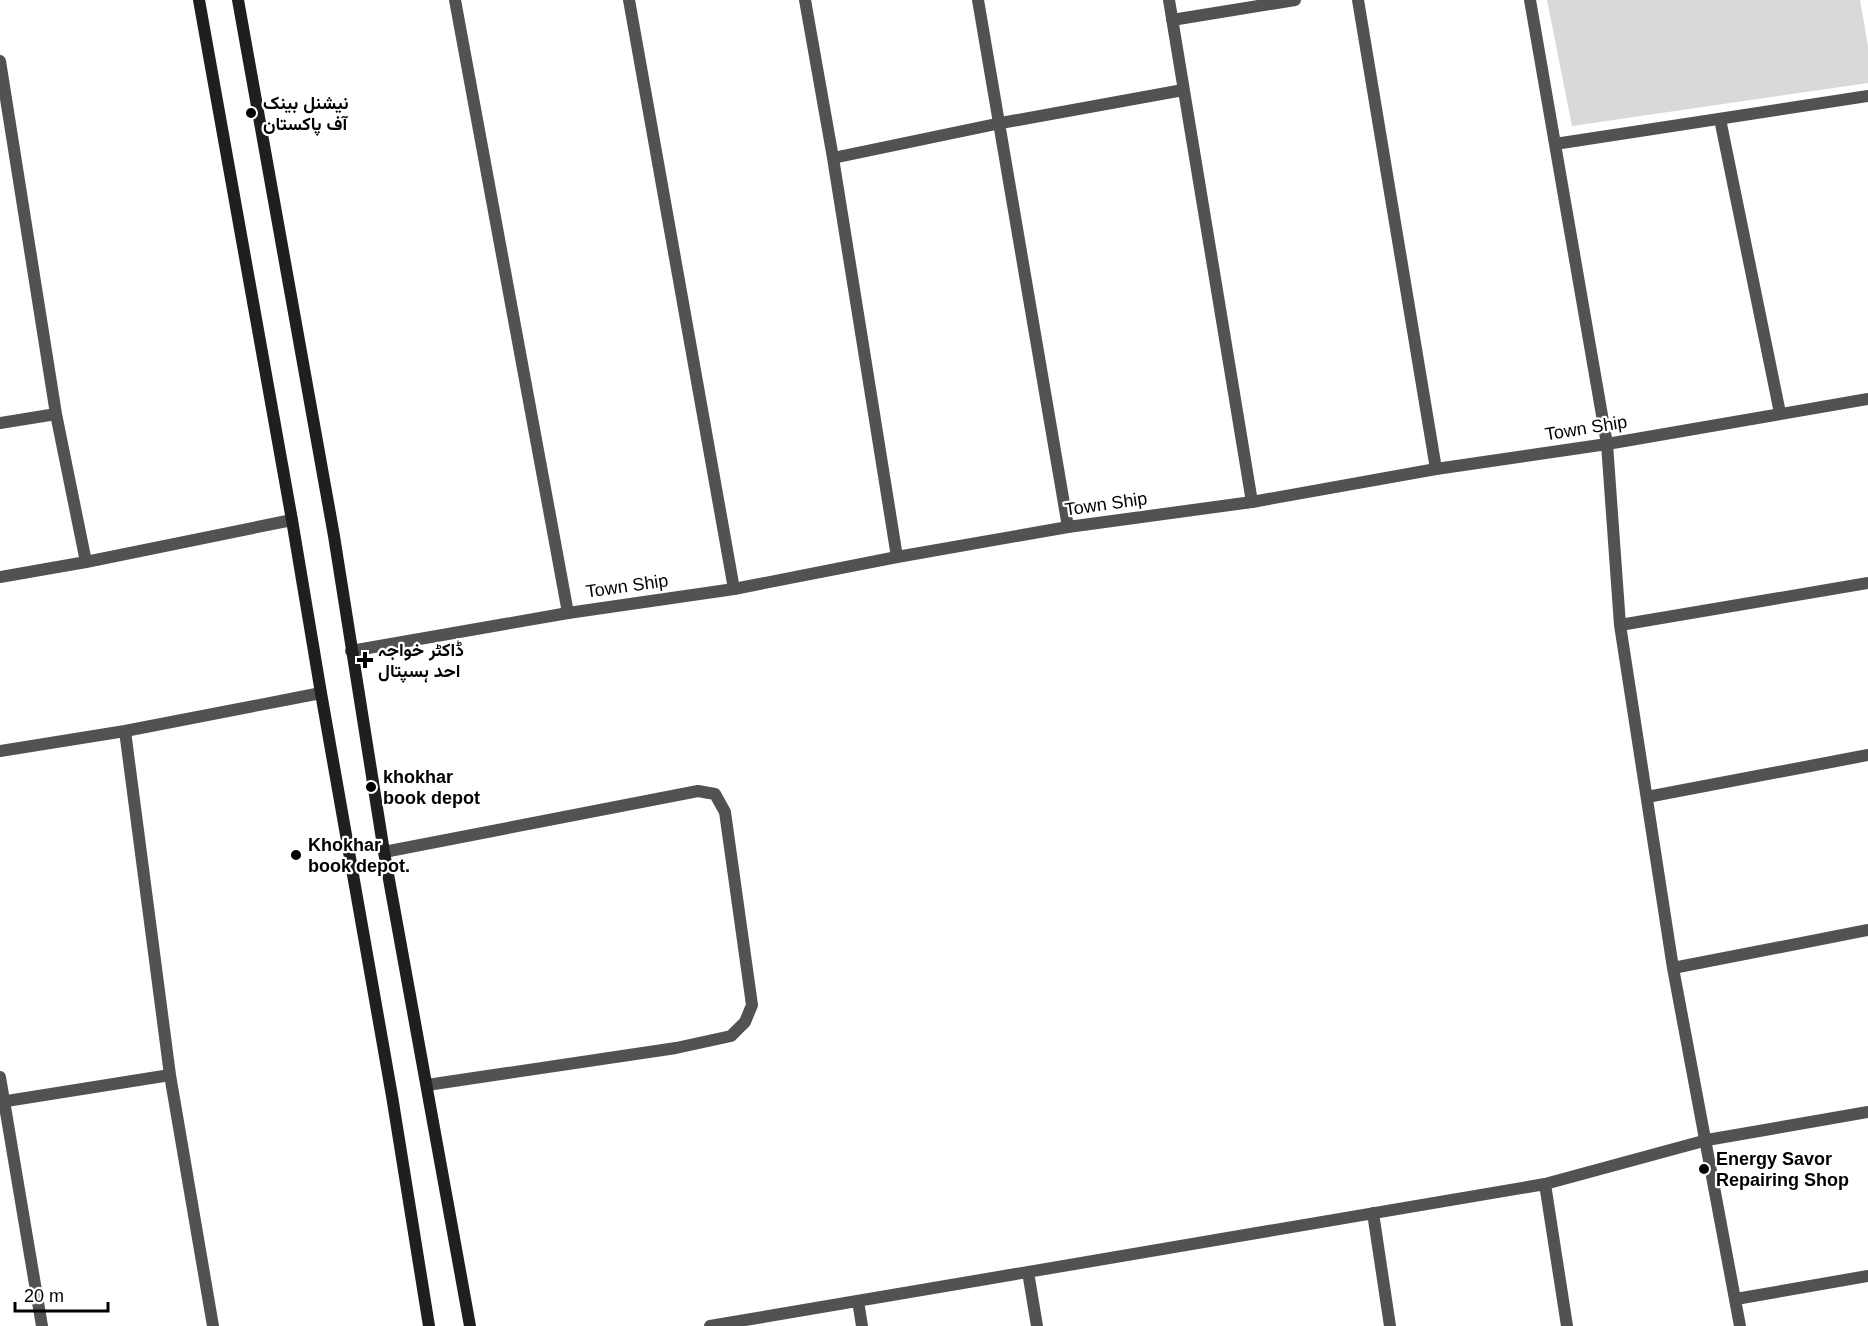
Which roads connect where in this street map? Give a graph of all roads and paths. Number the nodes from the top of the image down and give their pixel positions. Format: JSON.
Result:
{"nodes":[{"id":1,"x":199,"y":0,"type":"edge"},
{"id":2,"x":238,"y":0,"type":"edge"},
{"id":3,"x":455,"y":0,"type":"edge"},
{"id":4,"x":629,"y":0,"type":"edge"},
{"id":5,"x":805,"y":0,"type":"edge"},
{"id":6,"x":978,"y":0,"type":"edge"},
{"id":7,"x":1169,"y":0,"type":"edge"},
{"id":8,"x":1295,"y":0,"type":"edge"},
{"id":9,"x":1358,"y":0,"type":"edge"},
{"id":10,"x":1530,"y":0,"type":"edge"},
{"id":11,"x":1172,"y":20,"type":"junction"},
{"id":12,"x":0,"y":61,"type":"edge"},
{"id":13,"x":1184,"y":90,"type":"junction"},
{"id":14,"x":1868,"y":96,"type":"edge"},
{"id":15,"x":1720,"y":119,"type":"junction"},
{"id":16,"x":1001,"y":123,"type":"junction"},
{"id":17,"x":1555,"y":144,"type":"junction"},
{"id":18,"x":833,"y":158,"type":"junction"},
{"id":19,"x":1868,"y":399,"type":"edge"},
{"id":20,"x":1780,"y":413,"type":"junction"},
{"id":21,"x":56,"y":414,"type":"junction"},
{"id":22,"x":0,"y":423,"type":"edge"},
{"id":23,"x":1607,"y":444,"type":"junction"},
{"id":24,"x":1436,"y":469,"type":"junction"},
{"id":25,"x":1252,"y":502,"type":"junction"},
{"id":26,"x":292,"y":520,"type":"junction"},
{"id":27,"x":1068,"y":528,"type":"junction"},
{"id":28,"x":897,"y":557,"type":"junction"},
{"id":29,"x":86,"y":562,"type":"junction"},
{"id":30,"x":0,"y":577,"type":"edge"},
{"id":31,"x":1868,"y":583,"type":"edge"},
{"id":32,"x":734,"y":589,"type":"junction"},
{"id":33,"x":568,"y":612,"type":"junction"},
{"id":34,"x":1620,"y":625,"type":"junction"},
{"id":35,"x":351,"y":651,"type":"junction"},
{"id":36,"x":321,"y":693,"type":"junction"},
{"id":37,"x":125,"y":730,"type":"junction"},
{"id":38,"x":0,"y":751,"type":"edge"},
{"id":39,"x":1868,"y":755,"type":"edge"},
{"id":40,"x":1647,"y":797,"type":"junction"},
{"id":41,"x":384,"y":852,"type":"junction"},
{"id":42,"x":1868,"y":930,"type":"edge"},
{"id":43,"x":1673,"y":968,"type":"junction"},
{"id":44,"x":170,"y":1075,"type":"junction"},
{"id":45,"x":0,"y":1077,"type":"edge"},
{"id":46,"x":427,"y":1085,"type":"junction"},
{"id":47,"x":2,"y":1102,"type":"edge"},
{"id":48,"x":1868,"y":1112,"type":"edge"},
{"id":49,"x":1707,"y":1140,"type":"junction"},
{"id":50,"x":1545,"y":1184,"type":"junction"},
{"id":51,"x":1373,"y":1213,"type":"junction"},
{"id":52,"x":1028,"y":1272,"type":"junction"},
{"id":53,"x":1868,"y":1276,"type":"edge"},
{"id":54,"x":1736,"y":1299,"type":"junction"},
{"id":55,"x":858,"y":1301,"type":"junction"},
{"id":56,"x":42,"y":1326,"type":"edge"},
{"id":57,"x":213,"y":1326,"type":"edge"},
{"id":58,"x":429,"y":1326,"type":"edge"},
{"id":59,"x":470,"y":1326,"type":"edge"},
{"id":60,"x":710,"y":1326,"type":"edge"},
{"id":61,"x":862,"y":1326,"type":"edge"},
{"id":62,"x":1037,"y":1326,"type":"edge"},
{"id":63,"x":1390,"y":1326,"type":"edge"},
{"id":64,"x":1567,"y":1326,"type":"edge"},
{"id":65,"x":1740,"y":1326,"type":"edge"}],
"edges":[{"from":1,"to":26,"type":"main road"},
{"from":2,"to":35,"type":"main road"},
{"from":3,"to":33,"type":"street"},
{"from":4,"to":32,"type":"street"},
{"from":5,"to":18,"type":"street"},
{"from":6,"to":16,"type":"street"},
{"from":7,"to":11,"type":"street"},
{"from":8,"to":11,"type":"street"},
{"from":9,"to":24,"type":"street"},
{"from":10,"to":17,"type":"street"},
{"from":11,"to":13,"type":"street"},
{"from":12,"to":21,"type":"street"},
{"from":13,"to":16,"type":"street"},
{"from":13,"to":25,"type":"street"},
{"from":14,"to":15,"type":"street"},
{"from":15,"to":17,"type":"street"},
{"from":15,"to":20,"type":"street"},
{"from":16,"to":18,"type":"street"},
{"from":16,"to":27,"type":"street"},
{"from":17,"to":23,"type":"street"},
{"from":18,"to":28,"type":"street"},
{"from":19,"to":20,"type":"street","name":"Town Ship"},
{"from":20,"to":23,"type":"street","name":"Town Ship"},
{"from":21,"to":22,"type":"street"},
{"from":21,"to":29,"type":"street"},
{"from":23,"to":24,"type":"street","name":"Town Ship"},
{"from":23,"to":34,"type":"street"},
{"from":24,"to":25,"type":"street","name":"Town Ship"},
{"from":25,"to":27,"type":"street","name":"Town Ship"},
{"from":26,"to":29,"type":"street"},
{"from":26,"to":36,"type":"main road"},
{"from":27,"to":28,"type":"street","name":"Town Ship"},
{"from":28,"to":32,"type":"street","name":"Town Ship"},
{"from":29,"to":30,"type":"street"},
{"from":31,"to":34,"type":"street"},
{"from":32,"to":33,"type":"street","name":"Town Ship"},
{"from":33,"to":35,"type":"street","name":"Town Ship"},
{"from":34,"to":40,"type":"street"},
{"from":35,"to":41,"type":"main road"},
{"from":36,"to":37,"type":"street"},
{"from":36,"to":58,"type":"main road"},
{"from":37,"to":38,"type":"street"},
{"from":37,"to":44,"type":"street"},
{"from":39,"to":40,"type":"street"},
{"from":40,"to":43,"type":"street"},
{"from":41,"to":46,"type":"main road"},
{"from":41,"to":46,"type":"street"},
{"from":42,"to":43,"type":"street"},
{"from":43,"to":49,"type":"street"},
{"from":44,"to":47,"type":"street"},
{"from":44,"to":57,"type":"street"},
{"from":45,"to":47,"type":"street"},
{"from":46,"to":59,"type":"main road"},
{"from":47,"to":56,"type":"street"},
{"from":48,"to":49,"type":"street"},
{"from":49,"to":50,"type":"street"},
{"from":49,"to":54,"type":"street"},
{"from":50,"to":51,"type":"street"},
{"from":50,"to":64,"type":"street"},
{"from":51,"to":52,"type":"street"},
{"from":51,"to":63,"type":"street"},
{"from":52,"to":55,"type":"street"},
{"from":52,"to":62,"type":"street"},
{"from":53,"to":54,"type":"street"},
{"from":54,"to":65,"type":"street"},
{"from":55,"to":60,"type":"street"},
{"from":55,"to":61,"type":"street"}]}
